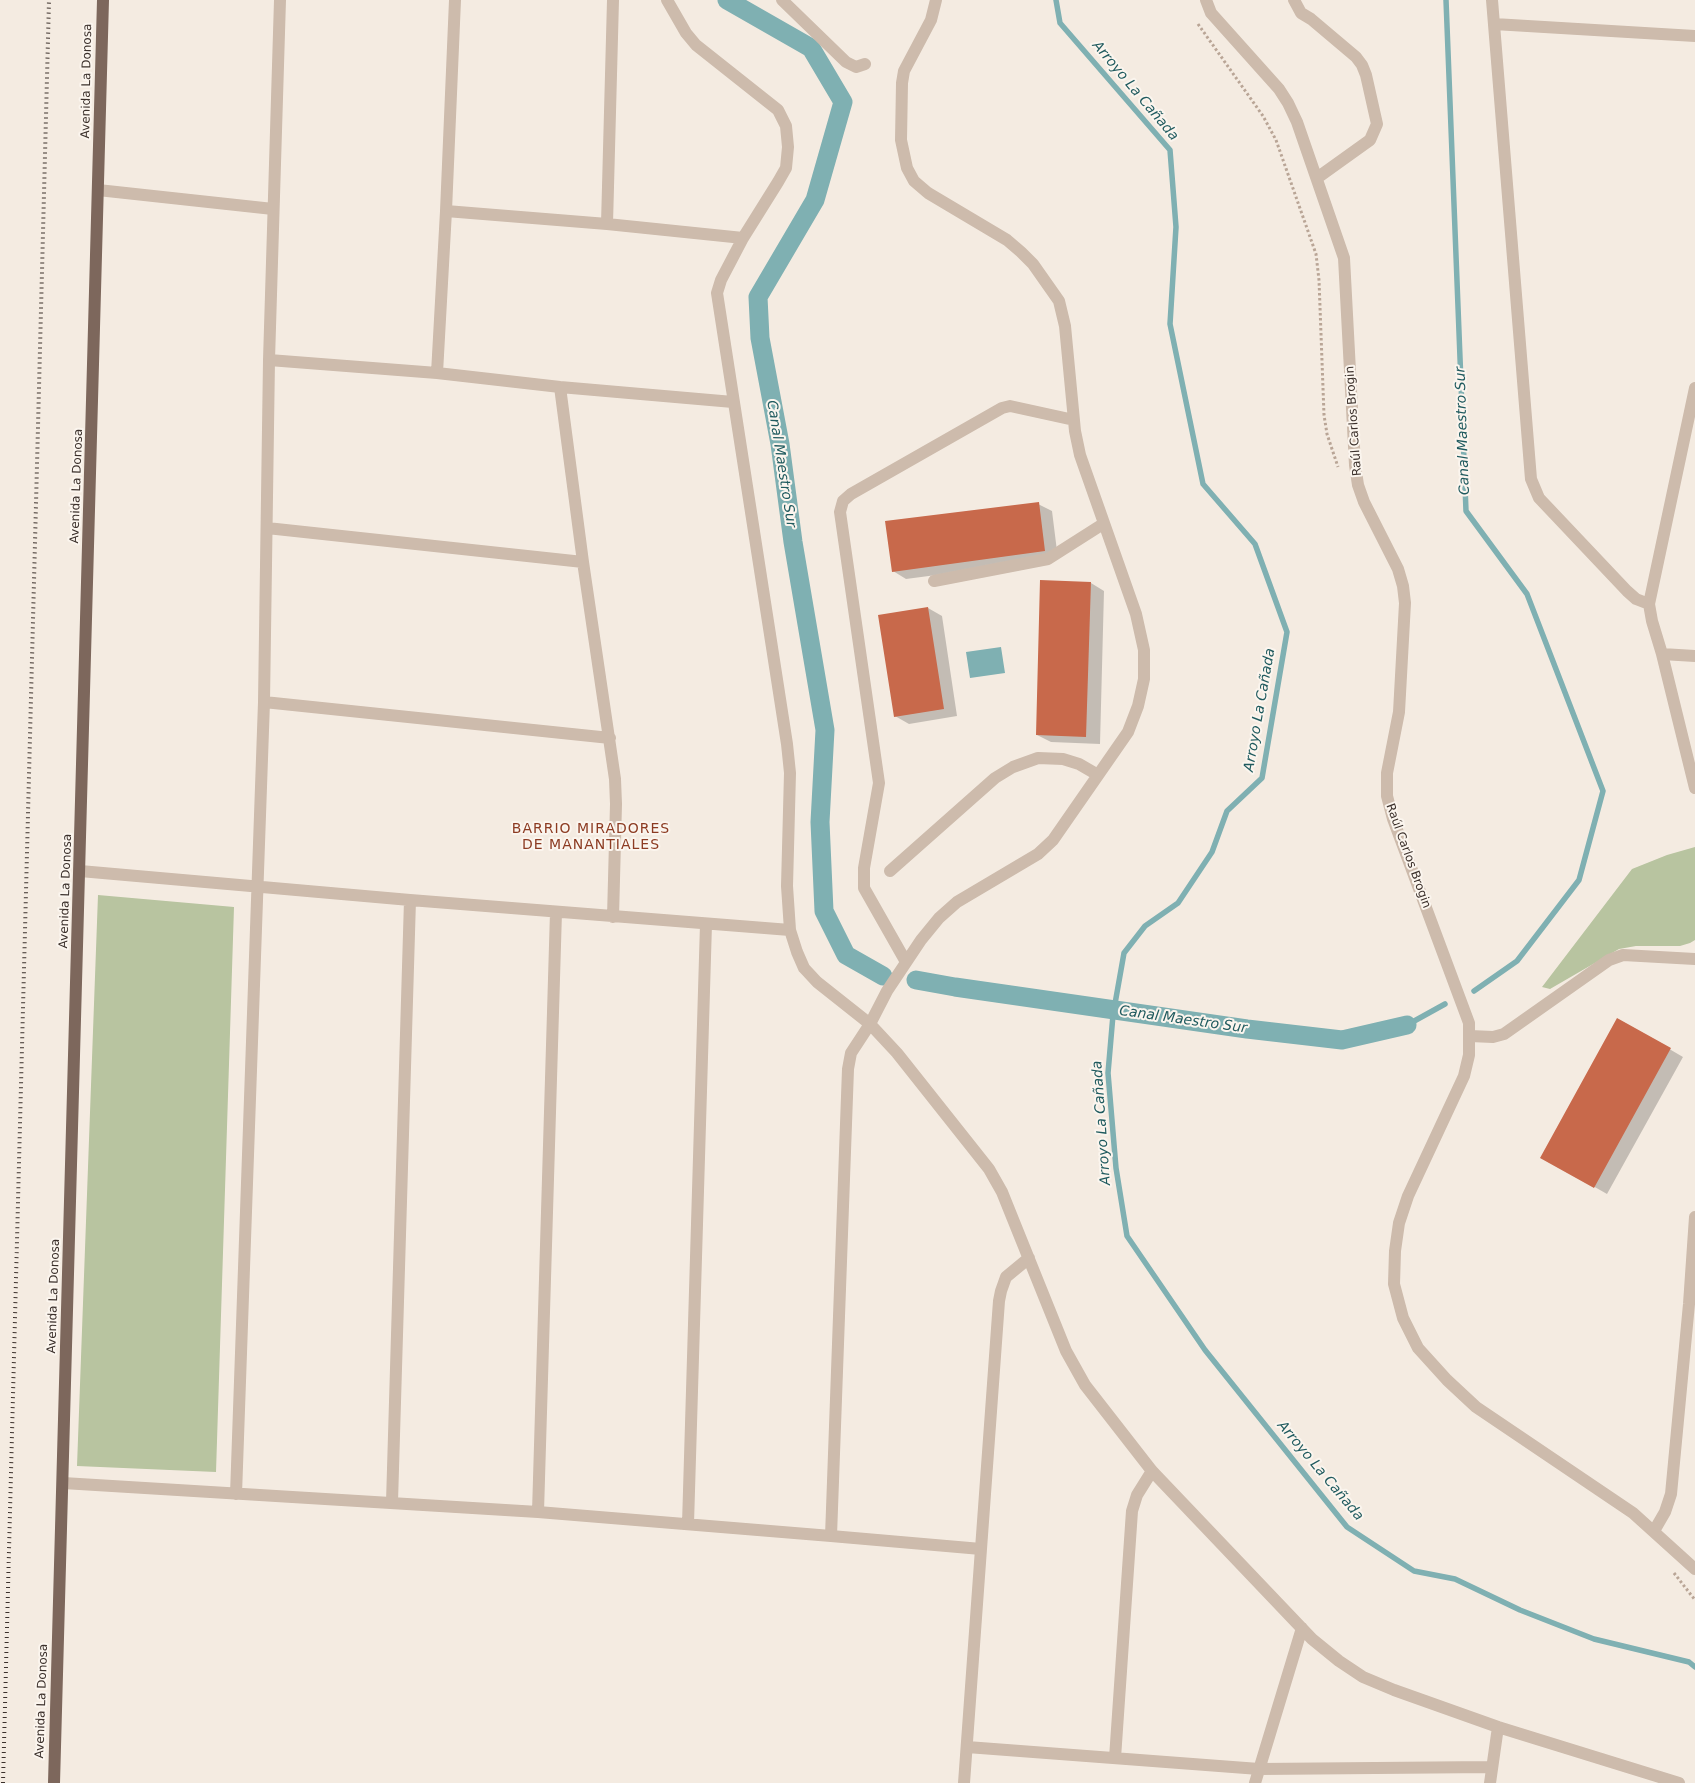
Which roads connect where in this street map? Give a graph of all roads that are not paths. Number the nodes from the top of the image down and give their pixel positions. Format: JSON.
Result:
{"nodes":[{"id":1,"x":103,"y":0,"type":"edge"},
{"id":2,"x":280,"y":0,"type":"edge"},
{"id":3,"x":455,"y":0,"type":"edge"},
{"id":4,"x":613,"y":0,"type":"edge"},
{"id":5,"x":667,"y":0,"type":"edge"},
{"id":6,"x":782,"y":0,"type":"edge"},
{"id":7,"x":936,"y":0,"type":"edge"},
{"id":8,"x":1206,"y":0,"type":"edge"},
{"id":9,"x":1294,"y":0,"type":"edge"},
{"id":10,"x":1492,"y":0,"type":"edge"},
{"id":11,"x":1494,"y":24,"type":"junction"},
{"id":12,"x":1695,"y":36,"type":"edge"},
{"id":13,"x":865,"y":64,"type":"dead end"},
{"id":14,"x":1317,"y":178,"type":"junction"},
{"id":15,"x":98,"y":190,"type":"junction"},
{"id":16,"x":273,"y":209,"type":"junction"},
{"id":17,"x":446,"y":211,"type":"junction"},
{"id":18,"x":607,"y":224,"type":"junction"},
{"id":19,"x":743,"y":238,"type":"junction"},
{"id":20,"x":269,"y":360,"type":"junction"},
{"id":21,"x":437,"y":373,"type":"junction"},
{"id":22,"x":560,"y":387,"type":"junction"},
{"id":23,"x":1695,"y":388,"type":"edge"},
{"id":24,"x":733,"y":402,"type":"junction"},
{"id":25,"x":1074,"y":420,"type":"junction"},
{"id":26,"x":1103,"y":524,"type":"junction"},
{"id":27,"x":268,"y":528,"type":"junction"},
{"id":28,"x":583,"y":562,"type":"junction"},
{"id":29,"x":934,"y":581,"type":"dead end"},
{"id":30,"x":1649,"y":604,"type":"junction"},
{"id":31,"x":1662,"y":654,"type":"junction"},
{"id":32,"x":1695,"y":656,"type":"edge"},
{"id":33,"x":264,"y":702,"type":"junction"},
{"id":34,"x":610,"y":738,"type":"junction"},
{"id":35,"x":1098,"y":775,"type":"junction"},
{"id":36,"x":1695,"y":788,"type":"edge"},
{"id":37,"x":80,"y":871,"type":"junction"},
{"id":38,"x":890,"y":871,"type":"dead end"},
{"id":39,"x":257,"y":888,"type":"junction"},
{"id":40,"x":410,"y":900,"type":"junction"},
{"id":41,"x":556,"y":912,"type":"junction"},
{"id":42,"x":613,"y":917,"type":"junction"},
{"id":43,"x":706,"y":924,"type":"junction"},
{"id":44,"x":790,"y":930,"type":"junction"},
{"id":45,"x":1695,"y":959,"type":"edge"},
{"id":46,"x":906,"y":962,"type":"junction"},
{"id":47,"x":870,"y":1024,"type":"junction"},
{"id":48,"x":1470,"y":1036,"type":"junction"},
{"id":49,"x":1695,"y":1217,"type":"edge"},
{"id":50,"x":1029,"y":1258,"type":"junction"},
{"id":51,"x":1692,"y":1305,"type":"edge"},
{"id":52,"x":1152,"y":1471,"type":"junction"},
{"id":53,"x":62,"y":1483,"type":"junction"},
{"id":54,"x":236,"y":1494,"type":"junction"},
{"id":55,"x":392,"y":1502,"type":"junction"},
{"id":56,"x":538,"y":1512,"type":"junction"},
{"id":57,"x":688,"y":1524,"type":"junction"},
{"id":58,"x":1654,"y":1531,"type":"junction"},
{"id":59,"x":830,"y":1536,"type":"junction"},
{"id":60,"x":981,"y":1549,"type":"junction"},
{"id":61,"x":1695,"y":1569,"type":"edge"},
{"id":62,"x":1302,"y":1628,"type":"junction"},
{"id":63,"x":1498,"y":1727,"type":"junction"},
{"id":64,"x":967,"y":1747,"type":"junction"},
{"id":65,"x":1115,"y":1758,"type":"junction"},
{"id":66,"x":1491,"y":1767,"type":"junction"},
{"id":67,"x":1259,"y":1769,"type":"junction"},
{"id":68,"x":1647,"y":1778,"type":"edge"},
{"id":69,"x":54,"y":1783,"type":"edge"},
{"id":70,"x":964,"y":1783,"type":"edge"},
{"id":71,"x":1255,"y":1783,"type":"edge"},
{"id":72,"x":1490,"y":1783,"type":"edge"},
{"id":73,"x":1679,"y":1783,"type":"edge"}],
"edges":[{"from":1,"to":15,"type":"main road","name":"Avenida La Donosa"},
{"from":2,"to":16,"type":"street"},
{"from":3,"to":17,"type":"street"},
{"from":4,"to":18,"type":"street"},
{"from":5,"to":19,"type":"street"},
{"from":6,"to":13,"type":"street"},
{"from":7,"to":25,"type":"street"},
{"from":8,"to":14,"type":"street","name":"Raúl Carlos Brogin"},
{"from":9,"to":14,"type":"street"},
{"from":10,"to":11,"type":"street"},
{"from":11,"to":12,"type":"street"},
{"from":11,"to":30,"type":"street"},
{"from":14,"to":48,"type":"street","name":"Raúl Carlos Brogin"},
{"from":15,"to":16,"type":"street"},
{"from":15,"to":37,"type":"main road","name":"Avenida La Donosa"},
{"from":16,"to":20,"type":"street"},
{"from":17,"to":18,"type":"street"},
{"from":17,"to":21,"type":"street"},
{"from":18,"to":19,"type":"street"},
{"from":19,"to":24,"type":"street"},
{"from":20,"to":21,"type":"street"},
{"from":20,"to":27,"type":"street"},
{"from":21,"to":22,"type":"street"},
{"from":22,"to":24,"type":"street"},
{"from":22,"to":28,"type":"street"},
{"from":23,"to":30,"type":"street"},
{"from":24,"to":44,"type":"street"},
{"from":25,"to":26,"type":"street"},
{"from":25,"to":46,"type":"street"},
{"from":26,"to":29,"type":"street"},
{"from":26,"to":35,"type":"street"},
{"from":27,"to":28,"type":"street"},
{"from":27,"to":33,"type":"street"},
{"from":28,"to":34,"type":"street"},
{"from":30,"to":31,"type":"street"},
{"from":31,"to":32,"type":"street"},
{"from":31,"to":36,"type":"street"},
{"from":33,"to":34,"type":"street"},
{"from":33,"to":39,"type":"street"},
{"from":34,"to":42,"type":"street"},
{"from":35,"to":38,"type":"street"},
{"from":35,"to":46,"type":"street"},
{"from":37,"to":39,"type":"street"},
{"from":37,"to":53,"type":"main road","name":"Avenida La Donosa"},
{"from":39,"to":40,"type":"street"},
{"from":39,"to":54,"type":"street"},
{"from":40,"to":41,"type":"street"},
{"from":40,"to":55,"type":"street"},
{"from":41,"to":42,"type":"street"},
{"from":41,"to":56,"type":"street"},
{"from":42,"to":43,"type":"street"},
{"from":43,"to":44,"type":"street"},
{"from":43,"to":57,"type":"street"},
{"from":44,"to":47,"type":"street"},
{"from":45,"to":48,"type":"street"},
{"from":46,"to":47,"type":"street"},
{"from":47,"to":50,"type":"street"},
{"from":47,"to":59,"type":"street"},
{"from":48,"to":58,"type":"street","name":"Raúl Carlos Brogin"},
{"from":49,"to":51,"type":"street"},
{"from":50,"to":52,"type":"street"},
{"from":50,"to":60,"type":"street"},
{"from":51,"to":58,"type":"street"},
{"from":52,"to":62,"type":"street"},
{"from":52,"to":65,"type":"street"},
{"from":53,"to":54,"type":"street"},
{"from":53,"to":69,"type":"main road","name":"Avenida La Donosa"},
{"from":54,"to":55,"type":"street"},
{"from":55,"to":56,"type":"street"},
{"from":56,"to":57,"type":"street"},
{"from":57,"to":59,"type":"street"},
{"from":58,"to":61,"type":"street","name":"Raúl Carlos Brogin"},
{"from":59,"to":60,"type":"street"},
{"from":60,"to":64,"type":"street"},
{"from":62,"to":63,"type":"street"},
{"from":62,"to":67,"type":"street"},
{"from":63,"to":66,"type":"street"},
{"from":63,"to":68,"type":"street"},
{"from":64,"to":65,"type":"street"},
{"from":64,"to":70,"type":"street"},
{"from":65,"to":67,"type":"street"},
{"from":66,"to":67,"type":"street"},
{"from":66,"to":72,"type":"street"},
{"from":67,"to":71,"type":"street"},
{"from":68,"to":73,"type":"street"}]}
